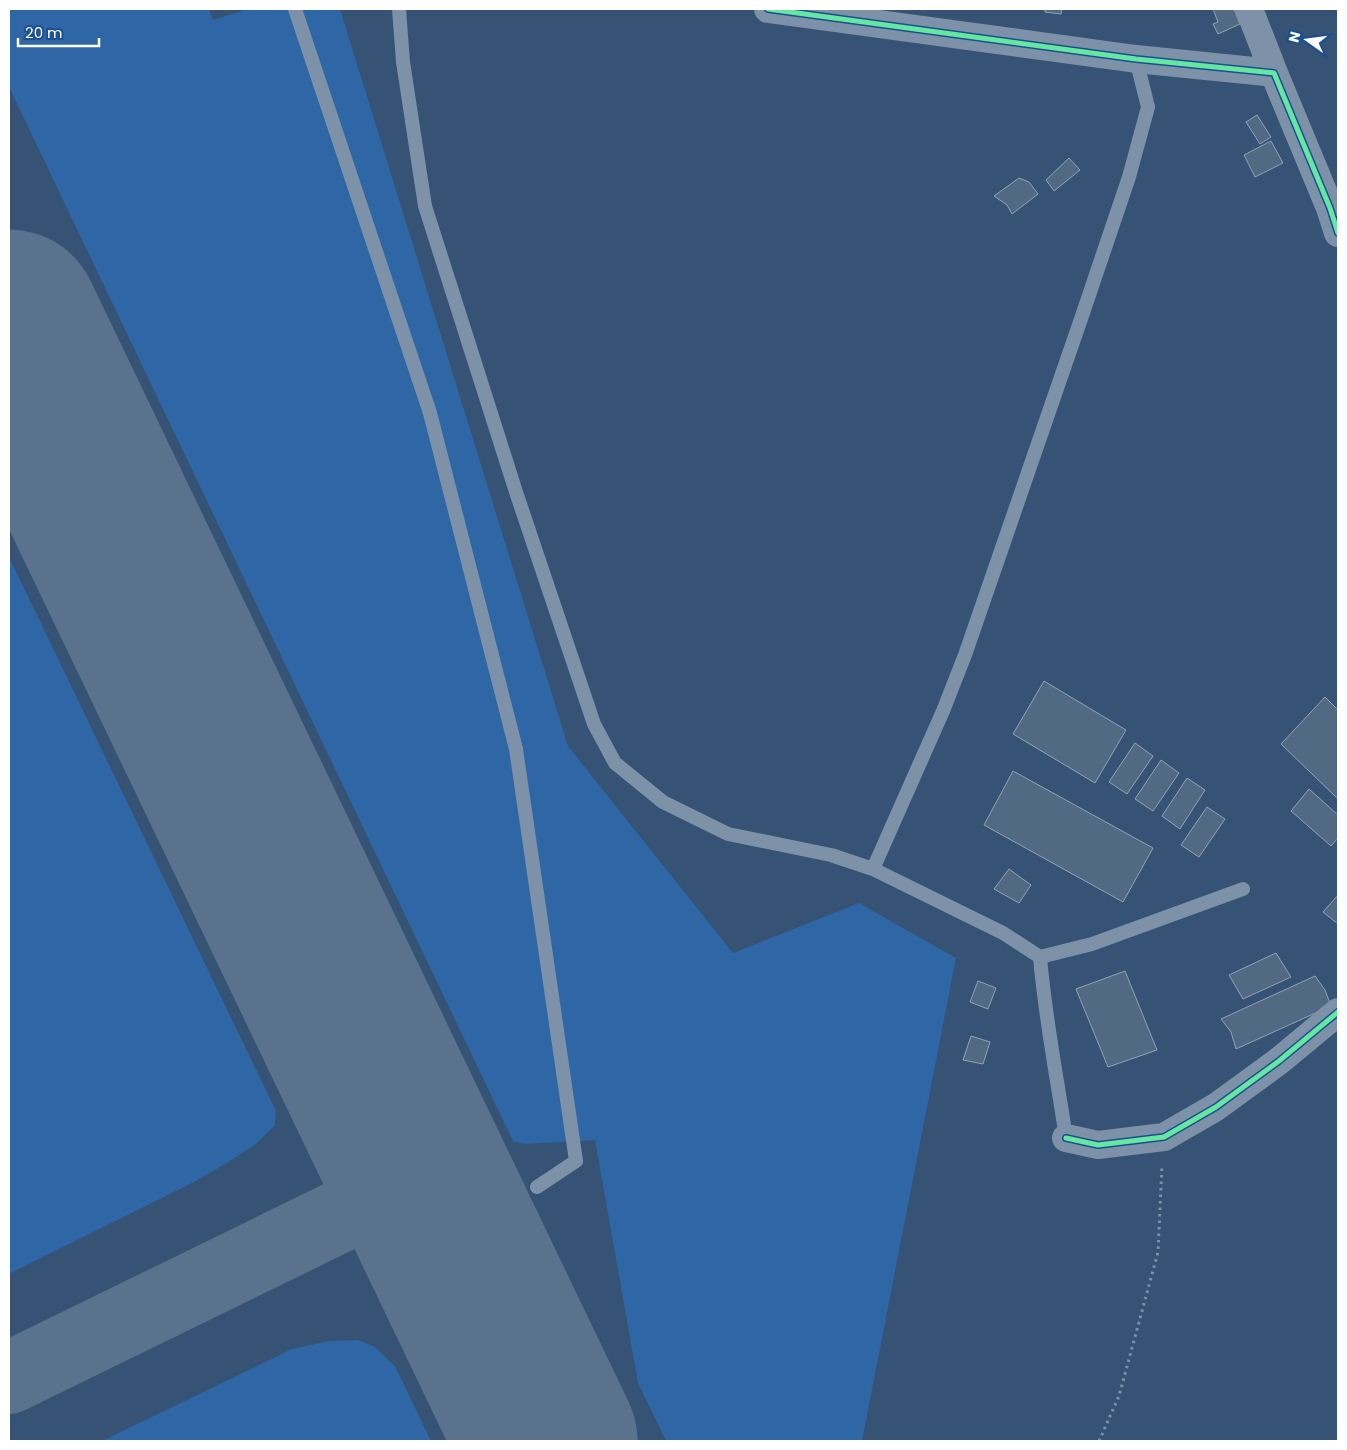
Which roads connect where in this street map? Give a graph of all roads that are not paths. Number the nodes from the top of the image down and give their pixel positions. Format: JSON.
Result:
{"nodes":[{"id":1,"x":295,"y":9,"type":"edge"},
{"id":2,"x":399,"y":9,"type":"edge"},
{"id":3,"x":768,"y":9,"type":"edge"},
{"id":4,"x":1249,"y":9,"type":"edge"},
{"id":5,"x":1136,"y":59,"type":"junction"},
{"id":6,"x":1274,"y":73,"type":"junction"},
{"id":7,"x":1336,"y":215,"type":"edge"},
{"id":8,"x":873,"y":869,"type":"junction"},
{"id":9,"x":1243,"y":889,"type":"dead end"},
{"id":10,"x":1040,"y":957,"type":"junction"},
{"id":11,"x":1338,"y":1012,"type":"edge"},
{"id":12,"x":1066,"y":1138,"type":"joint"},
{"id":13,"x":537,"y":1187,"type":"dead end"}],
"edges":[{"from":1,"to":13,"type":"lane"},
{"from":2,"to":8,"type":"lane"},
{"from":3,"to":5,"type":"street"},
{"from":4,"to":6,"type":"street"},
{"from":5,"to":6,"type":"street"},
{"from":5,"to":8,"type":"lane"},
{"from":6,"to":7,"type":"street"},
{"from":8,"to":10,"type":"lane"},
{"from":9,"to":10,"type":"lane"},
{"from":10,"to":12,"type":"lane"},
{"from":11,"to":12,"type":"street"}]}
